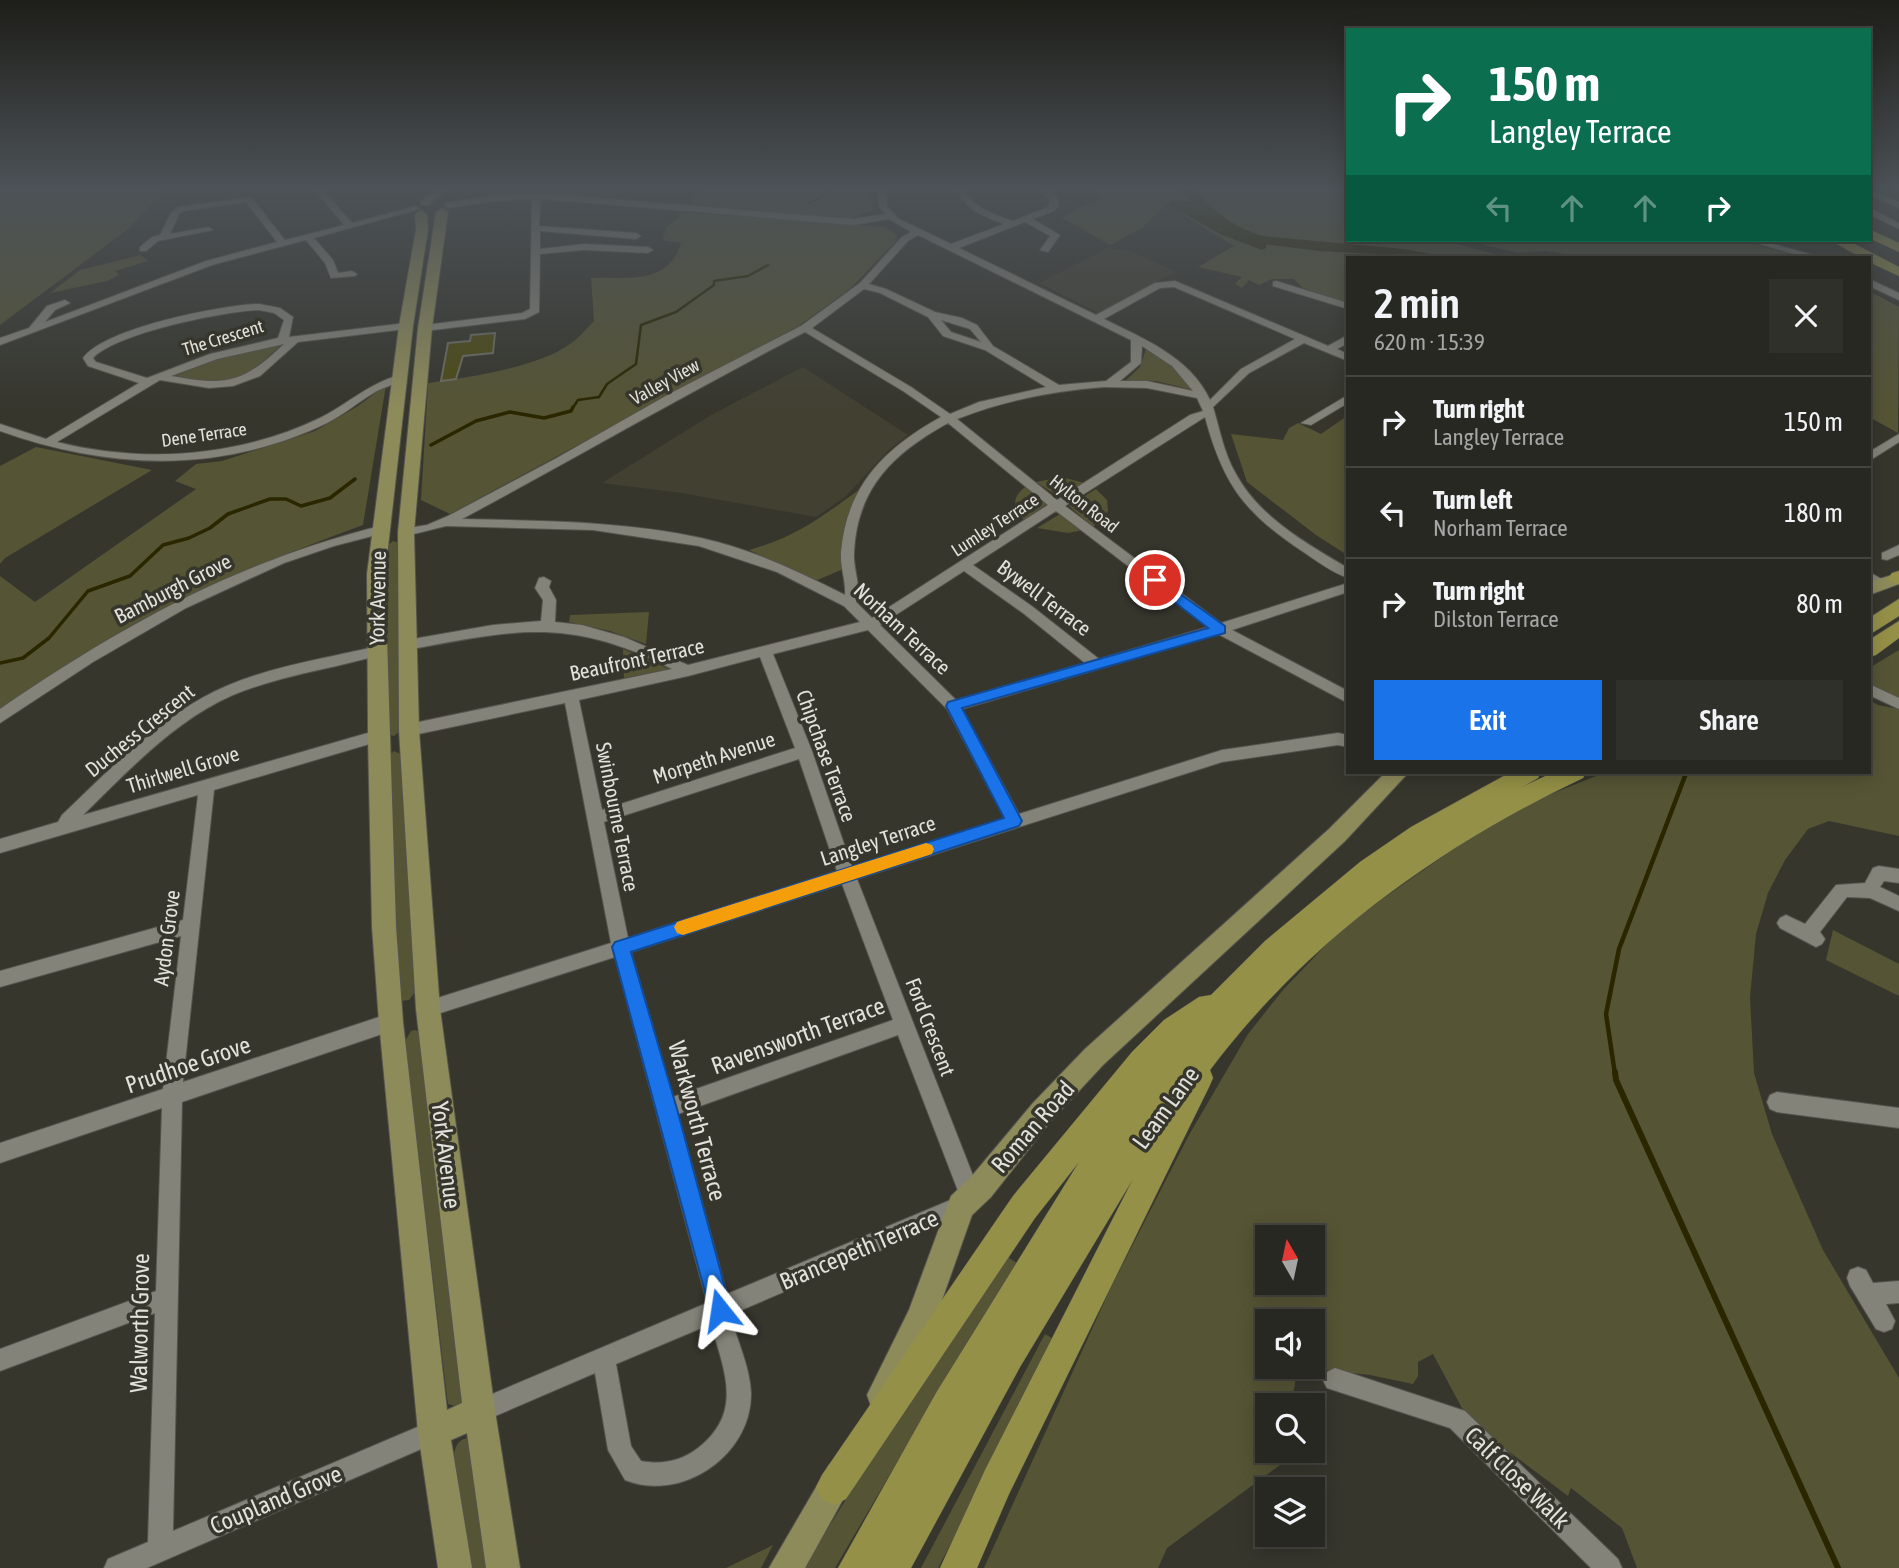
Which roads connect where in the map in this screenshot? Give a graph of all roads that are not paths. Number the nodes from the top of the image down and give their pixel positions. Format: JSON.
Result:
{"nodes":[{"id":1,"x":213,"y":263,"type":"edge"},
{"id":2,"x":330,"y":263,"type":"edge"},
{"id":3,"x":425,"y":263,"type":"edge"},
{"id":4,"x":535,"y":263,"type":"edge"},
{"id":5,"x":883,"y":263,"type":"edge"},
{"id":6,"x":984,"y":263,"type":"edge"},
{"id":7,"x":1882,"y":263,"type":"edge"},
{"id":8,"x":1899,"y":272,"type":"edge"},
{"id":9,"x":352,"y":274,"type":"dead end"},
{"id":10,"x":1871,"y":283,"type":"edge"},
{"id":11,"x":1276,"y":284,"type":"dead end"},
{"id":12,"x":863,"y":285,"type":"junction"},
{"id":13,"x":1899,"y":297,"type":"edge"},
{"id":14,"x":65,"y":303,"type":"dead end"},
{"id":15,"x":1346,"y":305,"type":"edge"},
{"id":16,"x":51,"y":308,"type":"junction"},
{"id":17,"x":38,"y":309,"type":"dead end"},
{"id":18,"x":932,"y":315,"type":"junction"},
{"id":19,"x":1096,"y":319,"type":"junction"},
{"id":20,"x":415,"y":327,"type":"junction"},
{"id":21,"x":805,"y":328,"type":"junction"},
{"id":22,"x":33,"y":331,"type":"junction"},
{"id":23,"x":297,"y":337,"type":"junction"},
{"id":24,"x":283,"y":339,"type":"junction"},
{"id":25,"x":1136,"y":339,"type":"junction"},
{"id":26,"x":1303,"y":339,"type":"junction"},
{"id":27,"x":1346,"y":339,"type":"edge"},
{"id":28,"x":0,"y":342,"type":"edge"},
{"id":29,"x":989,"y":348,"type":"junction"},
{"id":30,"x":1328,"y":350,"type":"junction"},
{"id":31,"x":1346,"y":357,"type":"edge"},
{"id":32,"x":411,"y":377,"type":"junction"},
{"id":33,"x":154,"y":379,"type":"junction"},
{"id":34,"x":1110,"y":383,"type":"junction"},
{"id":35,"x":1056,"y":388,"type":"junction"},
{"id":36,"x":1346,"y":399,"type":"edge"},
{"id":37,"x":1205,"y":405,"type":"junction"},
{"id":38,"x":948,"y":418,"type":"junction"},
{"id":39,"x":1307,"y":424,"type":"dead end"},
{"id":40,"x":0,"y":427,"type":"edge"},
{"id":41,"x":1899,"y":437,"type":"edge"},
{"id":42,"x":48,"y":443,"type":"junction"},
{"id":43,"x":1871,"y":456,"type":"edge"},
{"id":44,"x":1057,"y":506,"type":"junction"},
{"id":45,"x":446,"y":522,"type":"junction"},
{"id":46,"x":380,"y":530,"type":"junction"},
{"id":47,"x":407,"y":532,"type":"junction"},
{"id":48,"x":964,"y":565,"type":"junction"},
{"id":49,"x":1346,"y":573,"type":"edge"},
{"id":50,"x":544,"y":580,"type":"dead end"},
{"id":51,"x":1346,"y":588,"type":"edge"},
{"id":52,"x":849,"y":603,"type":"junction"},
{"id":53,"x":1899,"y":606,"type":"edge"},
{"id":54,"x":872,"y":624,"type":"junction"},
{"id":55,"x":547,"y":625,"type":"junction"},
{"id":56,"x":1899,"y":628,"type":"edge"},
{"id":57,"x":1220,"y":629,"type":"junction"},
{"id":58,"x":1899,"y":637,"type":"edge"},
{"id":59,"x":1872,"y":640,"type":"edge"},
{"id":60,"x":407,"y":645,"type":"junction"},
{"id":61,"x":378,"y":651,"type":"junction"},
{"id":62,"x":765,"y":652,"type":"junction"},
{"id":63,"x":1098,"y":666,"type":"junction"},
{"id":64,"x":688,"y":671,"type":"junction"},
{"id":65,"x":1871,"y":690,"type":"edge"},
{"id":66,"x":571,"y":696,"type":"junction"},
{"id":67,"x":1346,"y":697,"type":"edge"},
{"id":68,"x":1899,"y":704,"type":"edge"},
{"id":69,"x":953,"y":706,"type":"junction"},
{"id":70,"x":0,"y":717,"type":"edge"},
{"id":71,"x":409,"y":735,"type":"junction"},
{"id":72,"x":1346,"y":741,"type":"edge"},
{"id":73,"x":378,"y":743,"type":"junction"},
{"id":74,"x":804,"y":751,"type":"junction"},
{"id":75,"x":1397,"y":774,"type":"edge"},
{"id":76,"x":1526,"y":774,"type":"edge"},
{"id":77,"x":1571,"y":774,"type":"edge"},
{"id":78,"x":207,"y":784,"type":"junction"},
{"id":79,"x":597,"y":818,"type":"junction"},
{"id":80,"x":1014,"y":821,"type":"junction"},
{"id":81,"x":63,"y":829,"type":"junction"},
{"id":82,"x":0,"y":846,"type":"edge"},
{"id":83,"x":847,"y":875,"type":"junction"},
{"id":84,"x":1899,"y":876,"type":"edge"},
{"id":85,"x":1870,"y":890,"type":"junction"},
{"id":86,"x":1899,"y":904,"type":"edge"},
{"id":87,"x":1786,"y":923,"type":"dead end"},
{"id":88,"x":192,"y":925,"type":"junction"},
{"id":89,"x":621,"y":947,"type":"junction"},
{"id":90,"x":0,"y":979,"type":"edge"},
{"id":91,"x":1232,"y":989,"type":"junction"},
{"id":92,"x":428,"y":1009,"type":"junction"},
{"id":93,"x":391,"y":1022,"type":"junction"},
{"id":94,"x":905,"y":1024,"type":"junction"},
{"id":95,"x":1219,"y":1038,"type":"junction"},
{"id":96,"x":172,"y":1098,"type":"junction"},
{"id":97,"x":1777,"y":1100,"type":"dead end"},
{"id":98,"x":667,"y":1109,"type":"junction"},
{"id":99,"x":1899,"y":1118,"type":"edge"},
{"id":100,"x":0,"y":1153,"type":"edge"},
{"id":101,"x":966,"y":1201,"type":"junction"},
{"id":102,"x":1899,"y":1292,"type":"edge"},
{"id":103,"x":167,"y":1298,"type":"junction"},
{"id":104,"x":719,"y":1310,"type":"junction"},
{"id":105,"x":1884,"y":1321,"type":"dead end"},
{"id":106,"x":604,"y":1358,"type":"junction"},
{"id":107,"x":0,"y":1360,"type":"edge"},
{"id":108,"x":1335,"y":1380,"type":"dead end"},
{"id":109,"x":479,"y":1411,"type":"junction"},
{"id":110,"x":434,"y":1432,"type":"junction"},
{"id":111,"x":834,"y":1488,"type":"junction"},
{"id":112,"x":160,"y":1549,"type":"junction"},
{"id":113,"x":117,"y":1568,"type":"edge"},
{"id":114,"x":455,"y":1568,"type":"edge"},
{"id":115,"x":503,"y":1568,"type":"edge"},
{"id":116,"x":786,"y":1568,"type":"edge"},
{"id":117,"x":856,"y":1568,"type":"edge"},
{"id":118,"x":891,"y":1568,"type":"edge"},
{"id":119,"x":958,"y":1568,"type":"edge"},
{"id":120,"x":1609,"y":1568,"type":"edge"}],
"edges":[{"from":1,"to":22,"type":"street"},
{"from":2,"to":9,"type":"street"},
{"from":3,"to":20,"type":"main road","name":"York Avenue"},
{"from":4,"to":20,"type":"street","name":"The Crescent"},
{"from":5,"to":12,"type":"street","name":"Valley View"},
{"from":6,"to":19,"type":"street"},
{"from":7,"to":8,"type":"highway"},
{"from":10,"to":13,"type":"street"},
{"from":11,"to":15,"type":"street"},
{"from":12,"to":18,"type":"street"},
{"from":12,"to":21,"type":"street","name":"Valley View"},
{"from":14,"to":16,"type":"street"},
{"from":16,"to":17,"type":"street"},
{"from":16,"to":22,"type":"street"},
{"from":18,"to":29,"type":"street"},
{"from":18,"to":29,"type":"street"},
{"from":19,"to":25,"type":"street"},
{"from":19,"to":26,"type":"street"},
{"from":20,"to":23,"type":"street","name":"The Crescent"},
{"from":20,"to":32,"type":"main road","name":"York Avenue"},
{"from":21,"to":38,"type":"street","name":"Hylton Road"},
{"from":21,"to":45,"type":"street","name":"Valley View"},
{"from":22,"to":28,"type":"street"},
{"from":23,"to":24,"type":"street","name":"The Crescent"},
{"from":23,"to":33,"type":"street","name":"The Crescent"},
{"from":24,"to":33,"type":"street","name":"The Crescent"},
{"from":24,"to":33,"type":"street"},
{"from":25,"to":34,"type":"street"},
{"from":25,"to":37,"type":"street"},
{"from":26,"to":30,"type":"street"},
{"from":26,"to":37,"type":"street","name":"Lumley Terrace"},
{"from":27,"to":30,"type":"street"},
{"from":29,"to":35,"type":"street"},
{"from":30,"to":31,"type":"street"},
{"from":32,"to":42,"type":"street","name":"Dene Terrace"},
{"from":32,"to":46,"type":"main road","name":"York Avenue"},
{"from":32,"to":47,"type":"main road","name":"York Avenue"},
{"from":33,"to":42,"type":"street","name":"The Crescent"},
{"from":34,"to":35,"type":"street"},
{"from":34,"to":37,"type":"street"},
{"from":35,"to":38,"type":"street"},
{"from":36,"to":39,"type":"street"},
{"from":37,"to":44,"type":"street","name":"Lumley Terrace"},
{"from":37,"to":49,"type":"street"},
{"from":38,"to":44,"type":"street","name":"Hylton Road"},
{"from":38,"to":52,"type":"street"},
{"from":40,"to":42,"type":"street","name":"Dene Terrace"},
{"from":41,"to":43,"type":"street"},
{"from":44,"to":48,"type":"street","name":"Lumley Terrace"},
{"from":44,"to":57,"type":"street","name":"Hylton Road"},
{"from":45,"to":47,"type":"street","name":"Valley View"},
{"from":45,"to":52,"type":"street","name":"Norham Terrace"},
{"from":46,"to":47,"type":"main road","name":"York Avenue"},
{"from":46,"to":61,"type":"main road","name":"York Avenue"},
{"from":46,"to":70,"type":"street","name":"Bamburgh Grove"},
{"from":47,"to":60,"type":"main road","name":"York Avenue"},
{"from":48,"to":54,"type":"street","name":"Lumley Terrace"},
{"from":48,"to":63,"type":"street","name":"Bywell Terrace"},
{"from":50,"to":55,"type":"street"},
{"from":51,"to":57,"type":"street"},
{"from":52,"to":54,"type":"street","name":"Norham Terrace"},
{"from":53,"to":59,"type":"highway"},
{"from":54,"to":62,"type":"street","name":"Beaufront Terrace"},
{"from":54,"to":69,"type":"street","name":"Norham Terrace"},
{"from":55,"to":60,"type":"street"},
{"from":55,"to":64,"type":"street"},
{"from":56,"to":59,"type":"highway"},
{"from":57,"to":63,"type":"street"},
{"from":57,"to":67,"type":"street","name":"Hylton Road"},
{"from":58,"to":59,"type":"highway"},
{"from":60,"to":71,"type":"main road","name":"York Avenue"},
{"from":61,"to":73,"type":"main road","name":"York Avenue"},
{"from":61,"to":81,"type":"street","name":"Duchess Crescent"},
{"from":62,"to":64,"type":"street","name":"Beaufront Terrace"},
{"from":62,"to":74,"type":"street","name":"Chipchase Terrace"},
{"from":63,"to":69,"type":"street"},
{"from":64,"to":66,"type":"street","name":"Beaufront Terrace"},
{"from":65,"to":68,"type":"street"},
{"from":66,"to":71,"type":"street","name":"Beaufront Terrace"},
{"from":66,"to":79,"type":"street","name":"Swinbourne Terrace"},
{"from":69,"to":80,"type":"street","name":"Norham Terrace"},
{"from":71,"to":73,"type":"main road"},
{"from":71,"to":92,"type":"main road","name":"York Avenue"},
{"from":72,"to":80,"type":"street","name":"Langley Terrace"},
{"from":73,"to":78,"type":"street","name":"Thirlwell Grove"},
{"from":73,"to":93,"type":"main road","name":"York Avenue"},
{"from":74,"to":79,"type":"street","name":"Morpeth Avenue"},
{"from":74,"to":83,"type":"street","name":"Chipchase Terrace"},
{"from":75,"to":101,"type":"main road","name":"Roman Road"},
{"from":76,"to":91,"type":"highway","name":"Leam Lane"},
{"from":77,"to":95,"type":"highway","name":"Leam Lane"},
{"from":78,"to":81,"type":"street","name":"Thirlwell Grove"},
{"from":78,"to":88,"type":"street","name":"Aydon Grove"},
{"from":79,"to":89,"type":"street","name":"Swinbourne Terrace"},
{"from":80,"to":83,"type":"street","name":"Langley Terrace"},
{"from":81,"to":82,"type":"street","name":"Thirlwell Grove"},
{"from":83,"to":89,"type":"street","name":"Langley Terrace"},
{"from":83,"to":94,"type":"street","name":"Ford Crescent"},
{"from":84,"to":85,"type":"street"},
{"from":85,"to":86,"type":"street"},
{"from":85,"to":87,"type":"street"},
{"from":88,"to":90,"type":"street"},
{"from":88,"to":96,"type":"street","name":"Aydon Grove"},
{"from":89,"to":92,"type":"street","name":"Langley Terrace"},
{"from":89,"to":98,"type":"street","name":"Warkworth Terrace"},
{"from":91,"to":111,"type":"highway"},
{"from":91,"to":117,"type":"highway","name":"Leam Lane"},
{"from":92,"to":93,"type":"main road"},
{"from":92,"to":109,"type":"main road","name":"York Avenue"},
{"from":93,"to":96,"type":"street","name":"Prudhoe Grove"},
{"from":93,"to":110,"type":"main road","name":"York Avenue"},
{"from":94,"to":98,"type":"street","name":"Ravensworth Terrace"},
{"from":94,"to":101,"type":"street","name":"Ford Crescent"},
{"from":95,"to":118,"type":"highway","name":"Leam Lane"},
{"from":95,"to":119,"type":"highway"},
{"from":96,"to":100,"type":"street","name":"Prudhoe Grove"},
{"from":96,"to":103,"type":"street","name":"Walworth Grove"},
{"from":97,"to":99,"type":"street"},
{"from":98,"to":104,"type":"street","name":"Warkworth Terrace"},
{"from":101,"to":104,"type":"street","name":"Brancepeth Terrace"},
{"from":101,"to":111,"type":"main road","name":"Roman Road"},
{"from":102,"to":105,"type":"street"},
{"from":103,"to":107,"type":"street"},
{"from":103,"to":112,"type":"street","name":"Walworth Grove"},
{"from":104,"to":106,"type":"street","name":"Brancepeth Terrace"},
{"from":104,"to":106,"type":"street"},
{"from":106,"to":109,"type":"street","name":"Brancepeth Terrace"},
{"from":108,"to":120,"type":"street","name":"Calf Close Walk"},
{"from":109,"to":110,"type":"main road"},
{"from":109,"to":115,"type":"main road","name":"York Avenue"},
{"from":110,"to":112,"type":"street","name":"Coupland Grove"},
{"from":110,"to":114,"type":"main road","name":"York Avenue"},
{"from":111,"to":116,"type":"main road","name":"Roman Road"},
{"from":112,"to":113,"type":"street","name":"Coupland Grove"}]}
